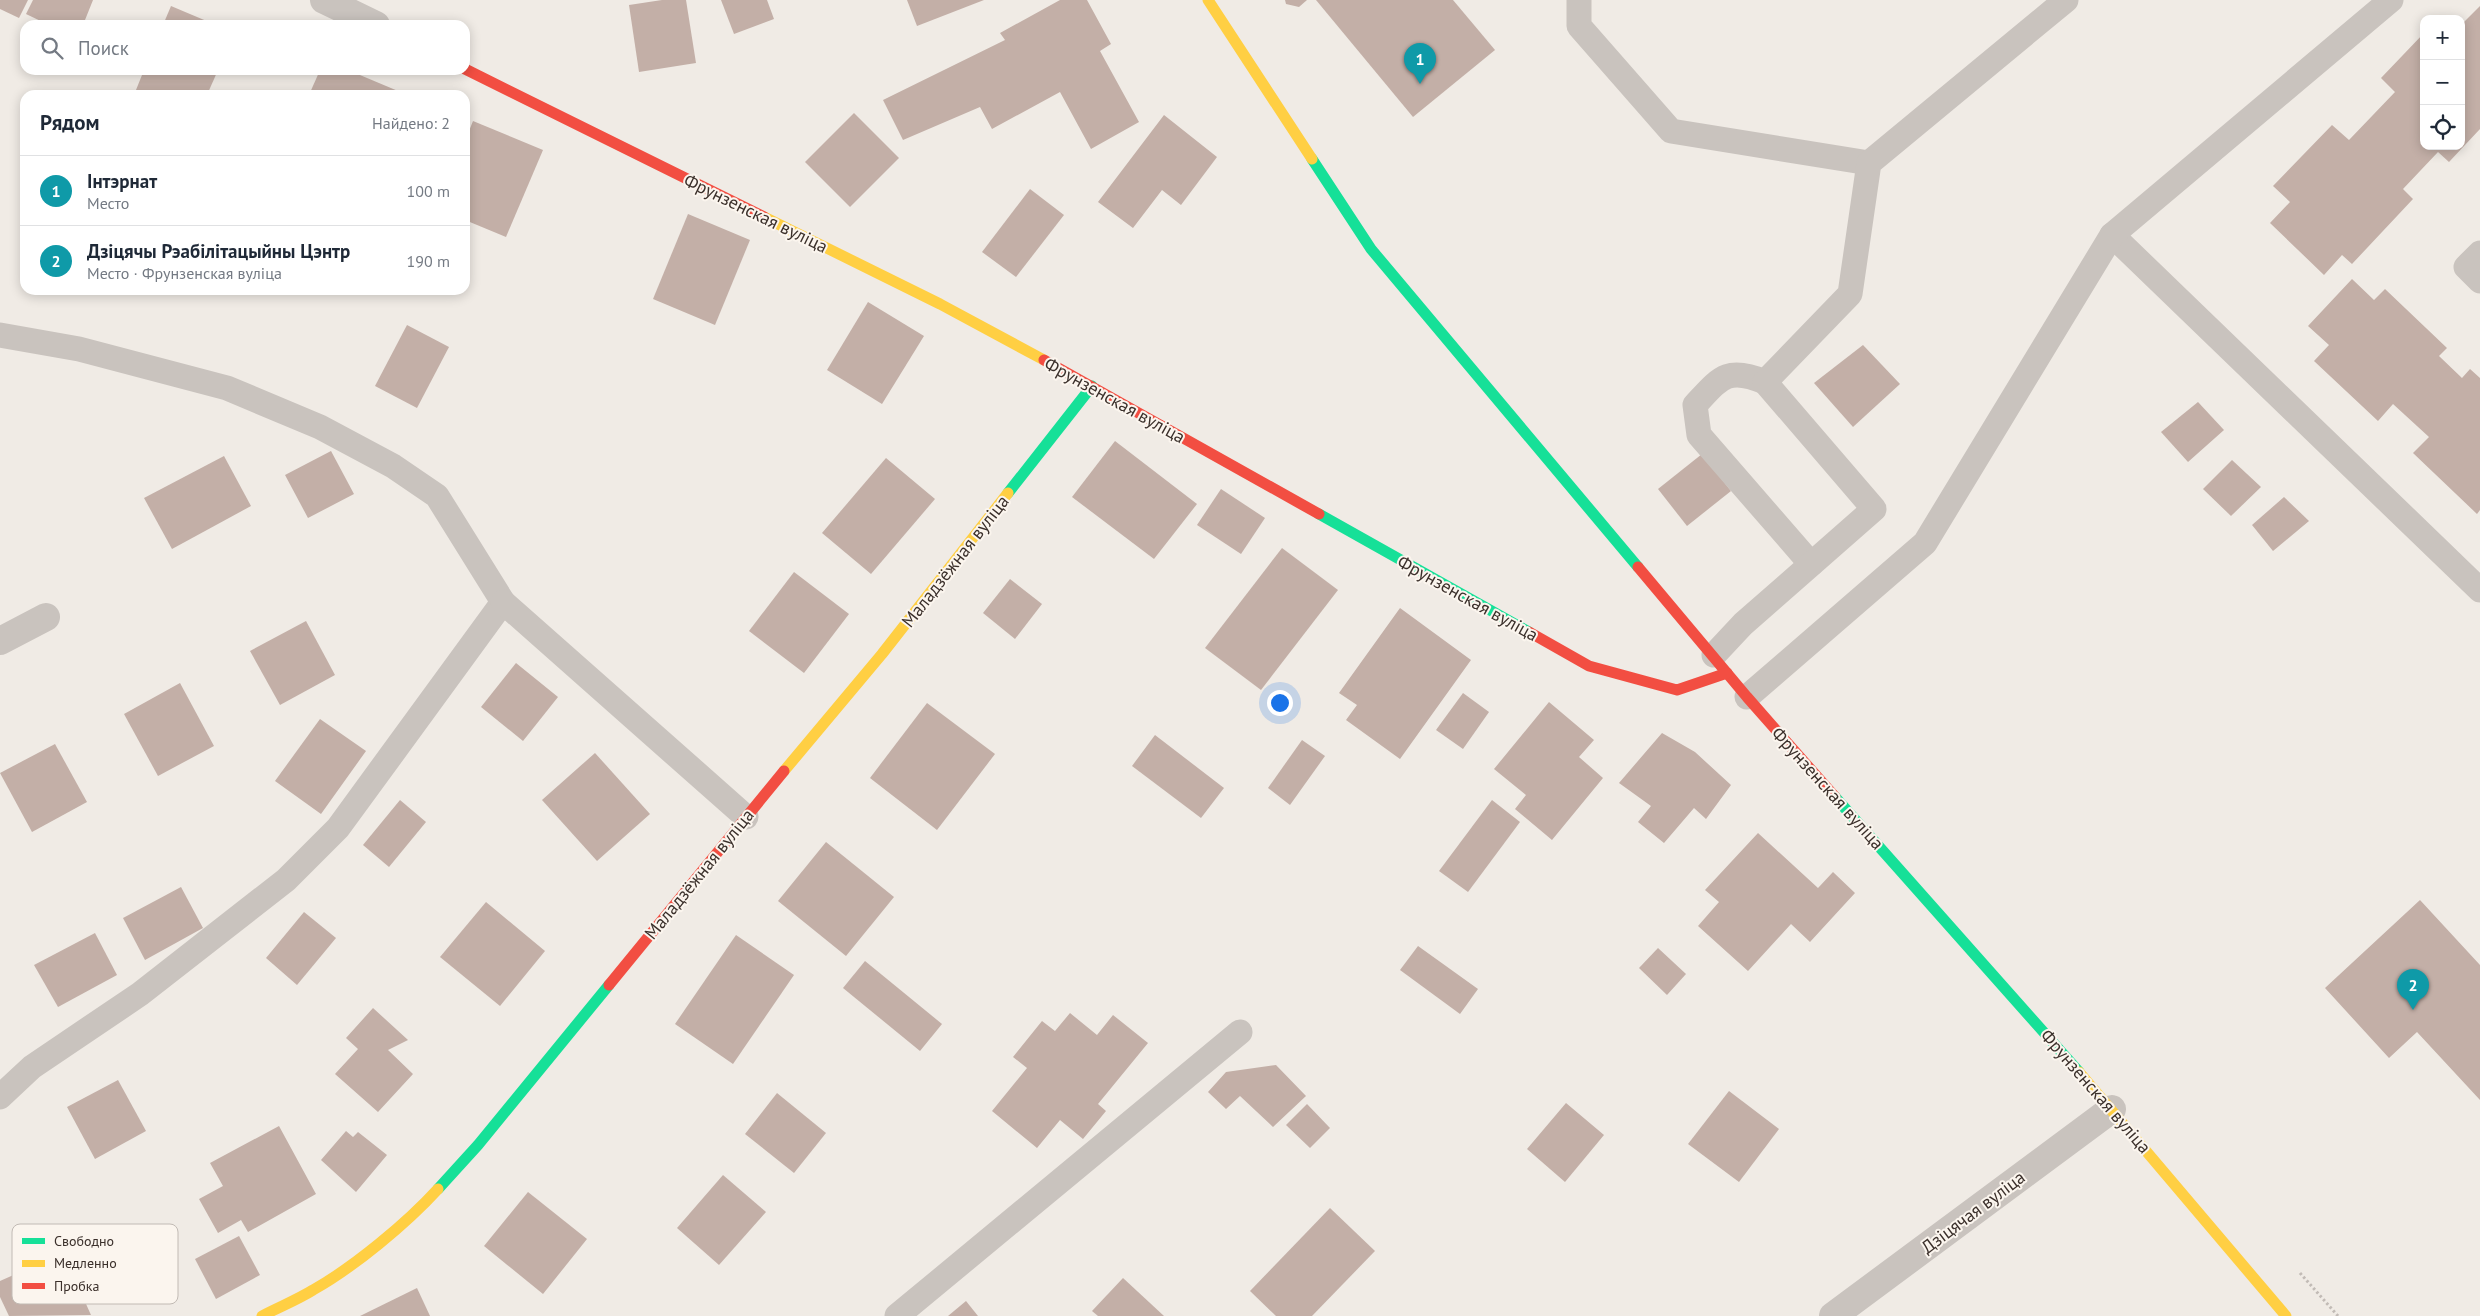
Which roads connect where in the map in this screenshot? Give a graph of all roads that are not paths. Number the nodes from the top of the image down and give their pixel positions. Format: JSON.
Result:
{"nodes":[{"id":1,"x":324,"y":0,"type":"edge"},
{"id":2,"x":1208,"y":0,"type":"edge"},
{"id":3,"x":1579,"y":0,"type":"edge"},
{"id":4,"x":2066,"y":0,"type":"edge"},
{"id":5,"x":2391,"y":0,"type":"edge"},
{"id":6,"x":366,"y":20,"type":"edge"},
{"id":7,"x":470,"y":71,"type":"edge"},
{"id":8,"x":1869,"y":163,"type":"junction"},
{"id":9,"x":2112,"y":234,"type":"junction"},
{"id":10,"x":2480,"y":253,"type":"edge"},
{"id":11,"x":2480,"y":281,"type":"edge"},
{"id":12,"x":0,"y":335,"type":"edge"},
{"id":13,"x":1765,"y":382,"type":"junction"},
{"id":14,"x":1092,"y":386,"type":"junction"},
{"id":15,"x":1811,"y":564,"type":"junction"},
{"id":16,"x":2480,"y":590,"type":"edge"},
{"id":17,"x":503,"y":602,"type":"junction"},
{"id":18,"x":46,"y":617,"type":"dead end"},
{"id":19,"x":0,"y":641,"type":"edge"},
{"id":20,"x":1721,"y":664,"type":"junction"},
{"id":21,"x":1747,"y":698,"type":"junction"},
{"id":22,"x":746,"y":816,"type":"junction"},
{"id":23,"x":1240,"y":1032,"type":"dead end"},
{"id":24,"x":0,"y":1097,"type":"edge"},
{"id":25,"x":2112,"y":1109,"type":"junction"},
{"id":26,"x":262,"y":1316,"type":"edge"},
{"id":27,"x":898,"y":1316,"type":"edge"},
{"id":28,"x":1833,"y":1316,"type":"edge"},
{"id":29,"x":2286,"y":1316,"type":"edge"}],
"edges":[{"from":1,"to":6,"type":"street"},
{"from":2,"to":20,"type":"street"},
{"from":3,"to":8,"type":"lane"},
{"from":4,"to":8,"type":"lane"},
{"from":5,"to":9,"type":"lane"},
{"from":7,"to":14,"type":"street","name":"Фрунзенская вуліца"},
{"from":8,"to":13,"type":"lane"},
{"from":9,"to":16,"type":"lane"},
{"from":9,"to":21,"type":"lane"},
{"from":10,"to":11,"type":"lane"},
{"from":12,"to":17,"type":"lane"},
{"from":13,"to":15,"type":"lane"},
{"from":13,"to":15,"type":"lane"},
{"from":14,"to":20,"type":"street","name":"Фрунзенская вуліца"},
{"from":14,"to":22,"type":"street","name":"Маладзёжная вуліца"},
{"from":15,"to":20,"type":"lane"},
{"from":17,"to":22,"type":"lane"},
{"from":17,"to":24,"type":"lane"},
{"from":18,"to":19,"type":"street"},
{"from":20,"to":21,"type":"street","name":"Фрунзенская вуліца"},
{"from":21,"to":25,"type":"street","name":"Фрунзенская вуліца"},
{"from":22,"to":26,"type":"street","name":"Маладзёжная вуліца"},
{"from":23,"to":27,"type":"lane"},
{"from":25,"to":28,"type":"street","name":"Дзіцячая вуліца"},
{"from":25,"to":29,"type":"street","name":"Фрунзенская вуліца"}]}
